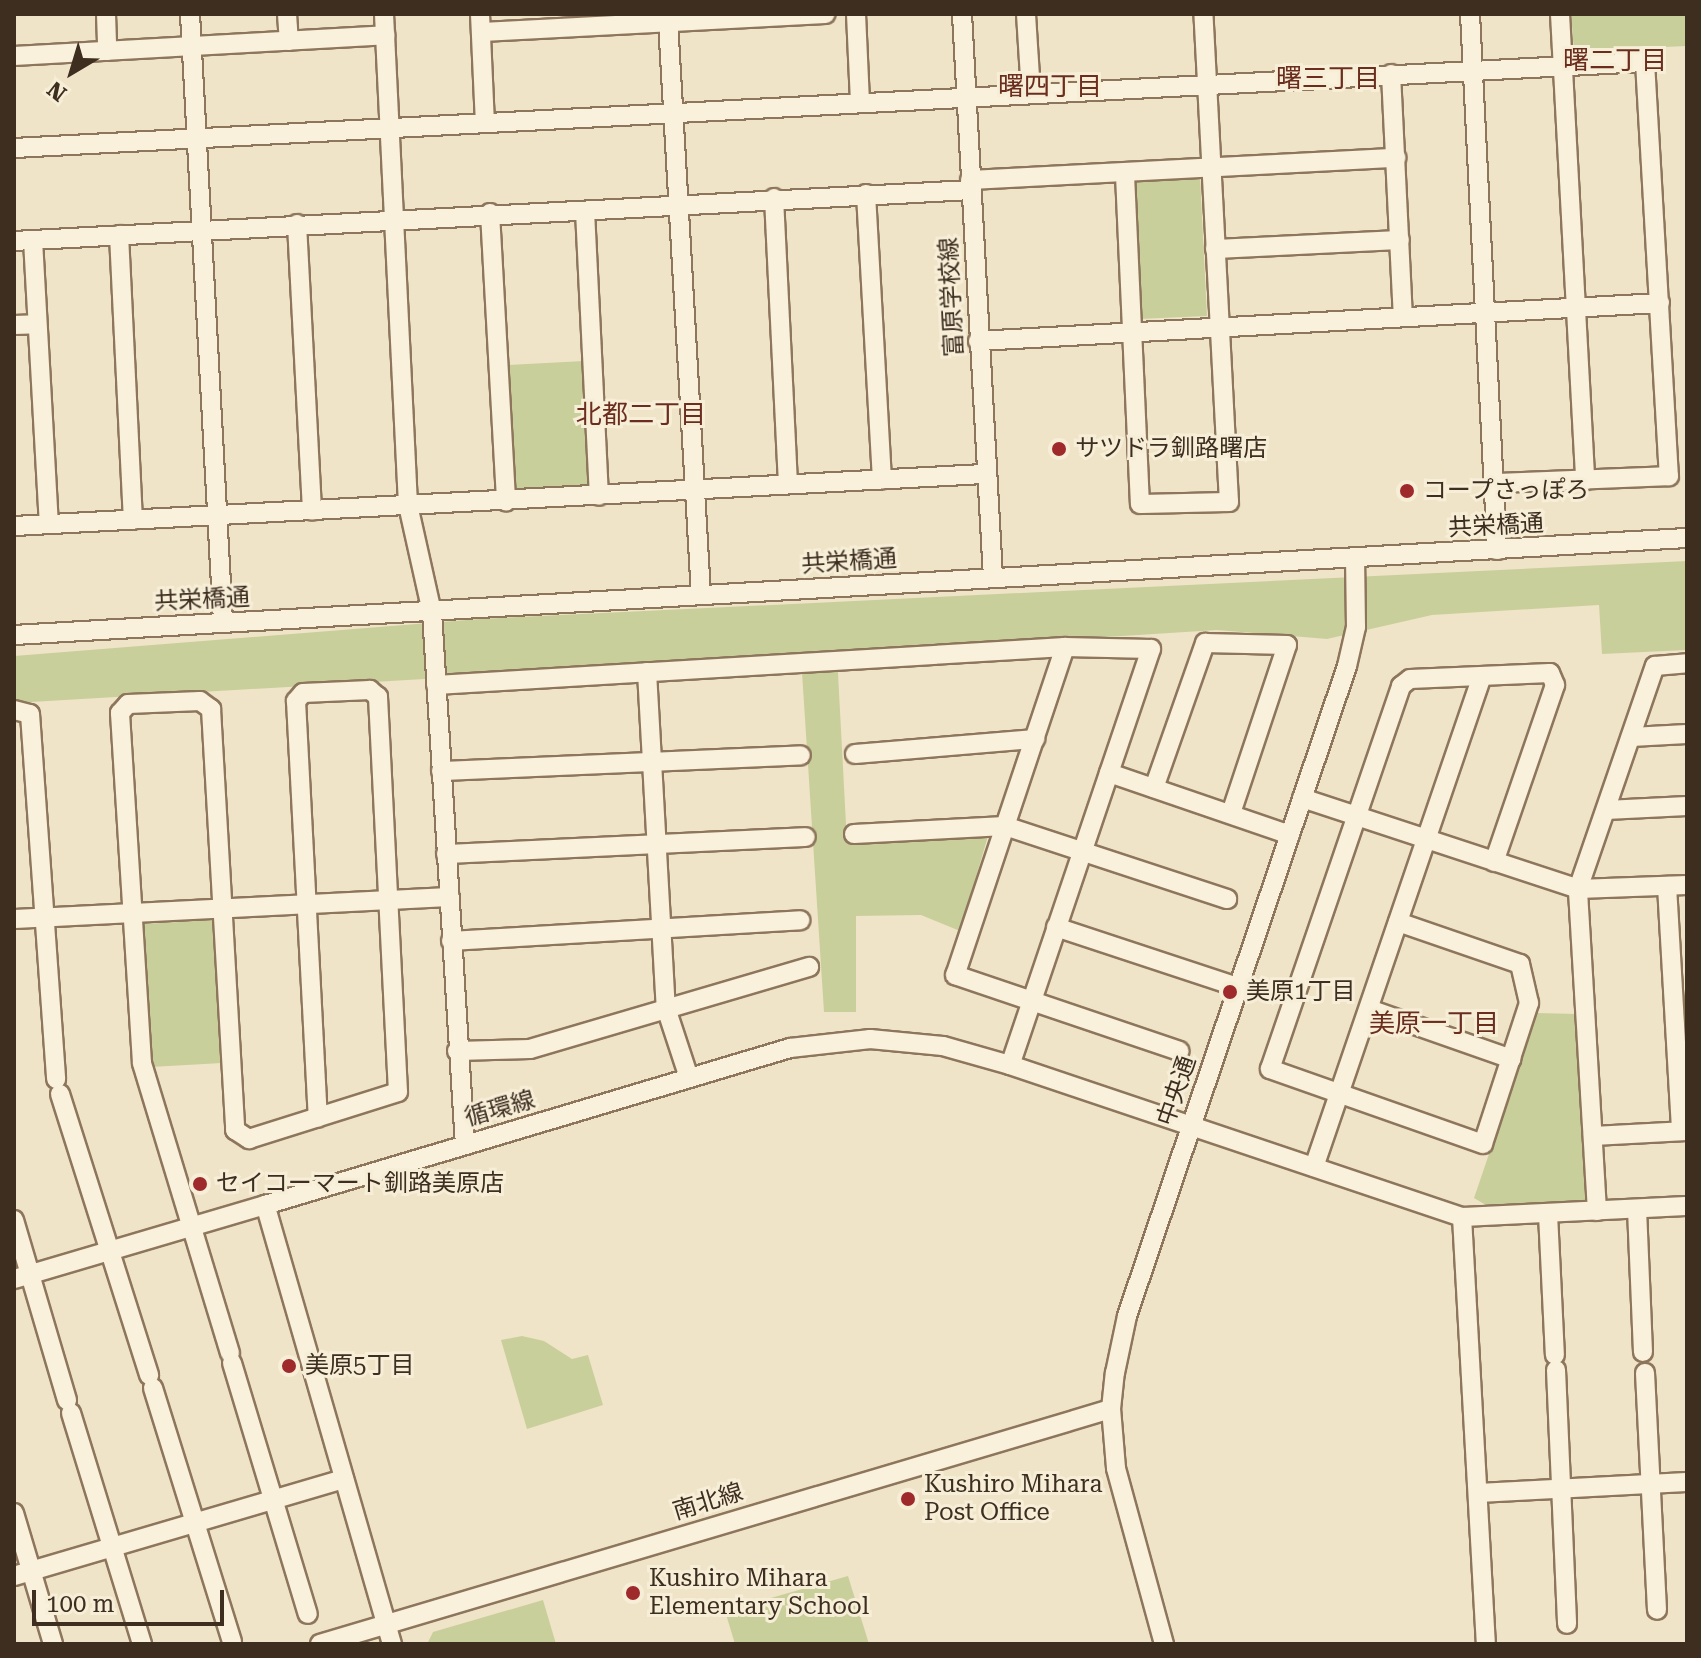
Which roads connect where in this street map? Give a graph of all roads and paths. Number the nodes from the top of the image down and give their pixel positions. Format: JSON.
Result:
{"nodes":[{"id":1,"x":106,"y":14,"type":"edge"},
{"id":2,"x":190,"y":14,"type":"edge"},
{"id":3,"x":287,"y":14,"type":"edge"},
{"id":4,"x":384,"y":14,"type":"edge"},
{"id":5,"x":826,"y":14,"type":"edge"},
{"id":6,"x":856,"y":14,"type":"edge"},
{"id":7,"x":962,"y":14,"type":"edge"},
{"id":8,"x":1026,"y":14,"type":"edge"},
{"id":9,"x":1203,"y":14,"type":"edge"},
{"id":10,"x":1470,"y":14,"type":"edge"},
{"id":11,"x":1560,"y":14,"type":"edge"},
{"id":12,"x":763,"y":16,"type":"edge"},
{"id":13,"x":668,"y":21,"type":"junction"},
{"id":14,"x":481,"y":23,"type":"edge"},
{"id":15,"x":385,"y":35,"type":"junction"},
{"id":16,"x":289,"y":41,"type":"junction"},
{"id":17,"x":192,"y":46,"type":"junction"},
{"id":18,"x":107,"y":51,"type":"junction"},
{"id":19,"x":14,"y":56,"type":"edge"},
{"id":20,"x":1563,"y":65,"type":"junction"},
{"id":21,"x":1474,"y":70,"type":"junction"},
{"id":22,"x":1391,"y":74,"type":"junction"},
{"id":23,"x":1207,"y":83,"type":"junction"},
{"id":24,"x":1031,"y":94,"type":"junction"},
{"id":25,"x":967,"y":98,"type":"junction"},
{"id":26,"x":860,"y":102,"type":"junction"},
{"id":27,"x":673,"y":113,"type":"junction"},
{"id":28,"x":485,"y":123,"type":"junction"},
{"id":29,"x":389,"y":128,"type":"junction"},
{"id":30,"x":197,"y":137,"type":"junction"},
{"id":31,"x":14,"y":148,"type":"edge"},
{"id":32,"x":1396,"y":158,"type":"junction"},
{"id":33,"x":1211,"y":168,"type":"junction"},
{"id":34,"x":1125,"y":175,"type":"junction"},
{"id":35,"x":970,"y":185,"type":"junction"},
{"id":36,"x":866,"y":194,"type":"junction"},
{"id":37,"x":774,"y":198,"type":"junction"},
{"id":38,"x":679,"y":204,"type":"junction"},
{"id":39,"x":585,"y":211,"type":"junction"},
{"id":40,"x":490,"y":213,"type":"junction"},
{"id":41,"x":395,"y":218,"type":"junction"},
{"id":42,"x":297,"y":224,"type":"junction"},
{"id":43,"x":202,"y":230,"type":"junction"},
{"id":44,"x":119,"y":235,"type":"junction"},
{"id":45,"x":1400,"y":240,"type":"junction"},
{"id":46,"x":24,"y":241,"type":"edge"},
{"id":47,"x":1215,"y":249,"type":"junction"},
{"id":48,"x":1660,"y":303,"type":"junction"},
{"id":49,"x":1576,"y":307,"type":"junction"},
{"id":50,"x":1486,"y":313,"type":"junction"},
{"id":51,"x":1403,"y":317,"type":"junction"},
{"id":52,"x":37,"y":324,"type":"junction"},
{"id":53,"x":14,"y":325,"type":"edge"},
{"id":54,"x":1219,"y":327,"type":"junction"},
{"id":55,"x":1131,"y":330,"type":"junction"},
{"id":56,"x":978,"y":341,"type":"junction"},
{"id":57,"x":985,"y":474,"type":"junction"},
{"id":58,"x":882,"y":480,"type":"junction"},
{"id":59,"x":1585,"y":480,"type":"junction"},
{"id":60,"x":788,"y":483,"type":"junction"},
{"id":61,"x":1494,"y":483,"type":"junction"},
{"id":62,"x":694,"y":490,"type":"junction"},
{"id":63,"x":599,"y":496,"type":"junction"},
{"id":64,"x":506,"y":502,"type":"junction"},
{"id":65,"x":408,"y":505,"type":"junction"},
{"id":66,"x":312,"y":511,"type":"junction"},
{"id":67,"x":218,"y":515,"type":"junction"},
{"id":68,"x":133,"y":520,"type":"junction"},
{"id":69,"x":49,"y":524,"type":"junction"},
{"id":70,"x":14,"y":526,"type":"edge"},
{"id":71,"x":1687,"y":538,"type":"edge"},
{"id":72,"x":1497,"y":550,"type":"junction"},
{"id":73,"x":1355,"y":559,"type":"junction"},
{"id":74,"x":993,"y":577,"type":"junction"},
{"id":75,"x":701,"y":595,"type":"junction"},
{"id":76,"x":432,"y":612,"type":"junction"},
{"id":77,"x":223,"y":622,"type":"junction"},
{"id":78,"x":14,"y":635,"type":"edge"},
{"id":79,"x":1065,"y":647,"type":"junction"},
{"id":80,"x":1687,"y":663,"type":"edge"},
{"id":81,"x":647,"y":672,"type":"junction"},
{"id":82,"x":1482,"y":676,"type":"junction"},
{"id":83,"x":436,"y":685,"type":"junction"},
{"id":84,"x":14,"y":710,"type":"edge"},
{"id":85,"x":1687,"y":734,"type":"edge"},
{"id":86,"x":1631,"y":737,"type":"junction"},
{"id":87,"x":1035,"y":739,"type":"junction"},
{"id":88,"x":855,"y":754,"type":"dead end"},
{"id":89,"x":801,"y":755,"type":"dead end"},
{"id":90,"x":653,"y":760,"type":"junction"},
{"id":91,"x":441,"y":771,"type":"junction"},
{"id":92,"x":1109,"y":773,"type":"junction"},
{"id":93,"x":1154,"y":788,"type":"junction"},
{"id":94,"x":1302,"y":798,"type":"junction"},
{"id":95,"x":1687,"y":806,"type":"edge"},
{"id":96,"x":1606,"y":810,"type":"junction"},
{"id":97,"x":1231,"y":813,"type":"junction"},
{"id":98,"x":1356,"y":815,"type":"junction"},
{"id":99,"x":1005,"y":826,"type":"junction"},
{"id":100,"x":854,"y":834,"type":"dead end"},
{"id":101,"x":1290,"y":835,"type":"junction"},
{"id":102,"x":806,"y":837,"type":"dead end"},
{"id":103,"x":1426,"y":838,"type":"junction"},
{"id":104,"x":656,"y":845,"type":"junction"},
{"id":105,"x":1083,"y":851,"type":"junction"},
{"id":106,"x":446,"y":854,"type":"junction"},
{"id":107,"x":1494,"y":862,"type":"junction"},
{"id":108,"x":1687,"y":885,"type":"edge"},
{"id":109,"x":1667,"y":886,"type":"junction"},
{"id":110,"x":1578,"y":889,"type":"junction"},
{"id":111,"x":449,"y":897,"type":"junction"},
{"id":112,"x":1227,"y":899,"type":"dead end"},
{"id":113,"x":389,"y":900,"type":"junction"},
{"id":114,"x":306,"y":903,"type":"junction"},
{"id":115,"x":223,"y":908,"type":"junction"},
{"id":116,"x":131,"y":914,"type":"junction"},
{"id":117,"x":44,"y":916,"type":"junction"},
{"id":118,"x":14,"y":919,"type":"edge"},
{"id":119,"x":800,"y":920,"type":"dead end"},
{"id":120,"x":1398,"y":922,"type":"junction"},
{"id":121,"x":1056,"y":927,"type":"junction"},
{"id":122,"x":661,"y":930,"type":"junction"},
{"id":123,"x":451,"y":941,"type":"junction"},
{"id":124,"x":809,"y":967,"type":"dead end"},
{"id":125,"x":1237,"y":987,"type":"junction"},
{"id":126,"x":1031,"y":1001,"type":"junction"},
{"id":127,"x":666,"y":1008,"type":"junction"},
{"id":128,"x":1369,"y":1009,"type":"junction"},
{"id":129,"x":457,"y":1051,"type":"junction"},
{"id":130,"x":1179,"y":1051,"type":"dead end"},
{"id":131,"x":1512,"y":1059,"type":"junction"},
{"id":132,"x":1010,"y":1065,"type":"junction"},
{"id":133,"x":689,"y":1078,"type":"junction"},
{"id":134,"x":1340,"y":1095,"type":"junction"},
{"id":135,"x":318,"y":1117,"type":"junction"},
{"id":136,"x":1190,"y":1126,"type":"junction"},
{"id":137,"x":1684,"y":1131,"type":"edge"},
{"id":138,"x":1593,"y":1136,"type":"junction"},
{"id":139,"x":465,"y":1145,"type":"junction"},
{"id":140,"x":1314,"y":1167,"type":"junction"},
{"id":141,"x":265,"y":1205,"type":"junction"},
{"id":142,"x":1687,"y":1206,"type":"edge"},
{"id":143,"x":1637,"y":1209,"type":"junction"},
{"id":144,"x":1597,"y":1211,"type":"junction"},
{"id":145,"x":1548,"y":1214,"type":"junction"},
{"id":146,"x":1462,"y":1217,"type":"junction"},
{"id":147,"x":14,"y":1220,"type":"edge"},
{"id":148,"x":193,"y":1226,"type":"junction"},
{"id":149,"x":113,"y":1250,"type":"junction"},
{"id":150,"x":22,"y":1277,"type":"edge"},
{"id":151,"x":1643,"y":1352,"type":"dead end"},
{"id":152,"x":1645,"y":1373,"type":"dead end"},
{"id":153,"x":1111,"y":1409,"type":"junction"},
{"id":154,"x":344,"y":1479,"type":"junction"},
{"id":155,"x":1687,"y":1482,"type":"edge"},
{"id":156,"x":1650,"y":1484,"type":"junction"},
{"id":157,"x":1561,"y":1487,"type":"junction"},
{"id":158,"x":1478,"y":1493,"type":"junction"},
{"id":159,"x":273,"y":1497,"type":"junction"},
{"id":160,"x":14,"y":1513,"type":"edge"},
{"id":161,"x":193,"y":1521,"type":"junction"},
{"id":162,"x":113,"y":1548,"type":"junction"},
{"id":163,"x":23,"y":1573,"type":"edge"},
{"id":164,"x":1657,"y":1610,"type":"dead end"},
{"id":165,"x":308,"y":1614,"type":"dead end"},
{"id":166,"x":386,"y":1623,"type":"junction"},
{"id":167,"x":1567,"y":1624,"type":"dead end"},
{"id":168,"x":232,"y":1642,"type":"edge"},
{"id":169,"x":53,"y":1644,"type":"edge"},
{"id":170,"x":142,"y":1644,"type":"edge"},
{"id":171,"x":320,"y":1644,"type":"edge"},
{"id":172,"x":392,"y":1644,"type":"edge"},
{"id":173,"x":1164,"y":1644,"type":"edge"},
{"id":174,"x":1486,"y":1644,"type":"edge"}],
"edges":[{"from":1,"to":18,"type":"street"},
{"from":2,"to":17,"type":"street"},
{"from":3,"to":16,"type":"street"},
{"from":4,"to":15,"type":"street"},
{"from":5,"to":12,"type":"street"},
{"from":6,"to":26,"type":"street"},
{"from":7,"to":25,"type":"street","name":"富原学校線"},
{"from":8,"to":24,"type":"street"},
{"from":9,"to":23,"type":"street"},
{"from":10,"to":21,"type":"street"},
{"from":11,"to":20,"type":"street"},
{"from":12,"to":13,"type":"street"},
{"from":13,"to":14,"type":"street"},
{"from":13,"to":27,"type":"street"},
{"from":14,"to":28,"type":"street"},
{"from":15,"to":16,"type":"street"},
{"from":15,"to":29,"type":"street"},
{"from":16,"to":17,"type":"street"},
{"from":17,"to":18,"type":"street"},
{"from":17,"to":30,"type":"street"},
{"from":18,"to":19,"type":"street"},
{"from":20,"to":21,"type":"street"},
{"from":20,"to":48,"type":"street"},
{"from":20,"to":49,"type":"street"},
{"from":21,"to":22,"type":"street"},
{"from":21,"to":50,"type":"street"},
{"from":22,"to":23,"type":"street"},
{"from":22,"to":32,"type":"street"},
{"from":23,"to":24,"type":"street"},
{"from":23,"to":33,"type":"street"},
{"from":24,"to":25,"type":"street"},
{"from":25,"to":26,"type":"street"},
{"from":25,"to":35,"type":"street","name":"富原学校線"},
{"from":26,"to":27,"type":"street"},
{"from":27,"to":28,"type":"street"},
{"from":27,"to":38,"type":"street"},
{"from":28,"to":29,"type":"street"},
{"from":29,"to":30,"type":"street"},
{"from":29,"to":41,"type":"street"},
{"from":30,"to":31,"type":"street"},
{"from":30,"to":43,"type":"street"},
{"from":32,"to":33,"type":"street"},
{"from":32,"to":45,"type":"street"},
{"from":33,"to":34,"type":"street"},
{"from":33,"to":47,"type":"street"},
{"from":34,"to":35,"type":"street"},
{"from":34,"to":55,"type":"street"},
{"from":35,"to":36,"type":"street"},
{"from":35,"to":56,"type":"street","name":"富原学校線"},
{"from":36,"to":37,"type":"street"},
{"from":36,"to":58,"type":"street"},
{"from":37,"to":38,"type":"street"},
{"from":37,"to":60,"type":"street"},
{"from":38,"to":39,"type":"street"},
{"from":38,"to":62,"type":"street"},
{"from":39,"to":40,"type":"street"},
{"from":39,"to":63,"type":"street"},
{"from":40,"to":41,"type":"street"},
{"from":40,"to":64,"type":"street"},
{"from":41,"to":42,"type":"street"},
{"from":41,"to":65,"type":"street"},
{"from":42,"to":43,"type":"street"},
{"from":42,"to":66,"type":"street"},
{"from":43,"to":44,"type":"street"},
{"from":43,"to":67,"type":"street"},
{"from":44,"to":46,"type":"street"},
{"from":44,"to":68,"type":"street"},
{"from":45,"to":47,"type":"street"},
{"from":45,"to":51,"type":"street"},
{"from":46,"to":52,"type":"street"},
{"from":47,"to":54,"type":"street"},
{"from":48,"to":49,"type":"street"},
{"from":48,"to":59,"type":"street"},
{"from":49,"to":50,"type":"street"},
{"from":49,"to":59,"type":"street"},
{"from":50,"to":51,"type":"street"},
{"from":50,"to":61,"type":"street"},
{"from":51,"to":54,"type":"street"},
{"from":52,"to":53,"type":"street"},
{"from":52,"to":69,"type":"street"},
{"from":54,"to":55,"type":"street"},
{"from":54,"to":55,"type":"street"},
{"from":55,"to":56,"type":"street"},
{"from":56,"to":57,"type":"street","name":"富原学校線"},
{"from":57,"to":58,"type":"street"},
{"from":57,"to":74,"type":"street","name":"富原学校線"},
{"from":58,"to":60,"type":"street"},
{"from":59,"to":61,"type":"street"},
{"from":60,"to":62,"type":"street"},
{"from":61,"to":72,"type":"street"},
{"from":62,"to":63,"type":"street"},
{"from":62,"to":75,"type":"street"},
{"from":63,"to":64,"type":"street"},
{"from":64,"to":65,"type":"street"},
{"from":65,"to":66,"type":"street"},
{"from":65,"to":76,"type":"street"},
{"from":66,"to":67,"type":"street"},
{"from":67,"to":68,"type":"street"},
{"from":67,"to":77,"type":"street"},
{"from":68,"to":69,"type":"street"},
{"from":69,"to":70,"type":"street"},
{"from":71,"to":72,"type":"street","name":"共栄橋通"},
{"from":72,"to":73,"type":"street","name":"共栄橋通"},
{"from":73,"to":74,"type":"street","name":"共栄橋通"},
{"from":73,"to":94,"type":"street","name":"中央通"},
{"from":74,"to":75,"type":"street","name":"共栄橋通"},
{"from":75,"to":76,"type":"street","name":"共栄橋通"},
{"from":76,"to":77,"type":"street","name":"共栄橋通"},
{"from":76,"to":83,"type":"street"},
{"from":77,"to":78,"type":"street","name":"共栄橋通"},
{"from":79,"to":81,"type":"street"},
{"from":79,"to":87,"type":"street"},
{"from":79,"to":92,"type":"street"},
{"from":80,"to":86,"type":"street"},
{"from":81,"to":83,"type":"street"},
{"from":81,"to":90,"type":"street"},
{"from":82,"to":98,"type":"street"},
{"from":82,"to":103,"type":"street"},
{"from":82,"to":107,"type":"street"},
{"from":83,"to":91,"type":"street"},
{"from":84,"to":117,"type":"street"},
{"from":85,"to":86,"type":"street"},
{"from":86,"to":96,"type":"street"},
{"from":87,"to":88,"type":"street"},
{"from":87,"to":99,"type":"street"},
{"from":89,"to":90,"type":"street"},
{"from":90,"to":91,"type":"street"},
{"from":90,"to":104,"type":"street"},
{"from":91,"to":106,"type":"street"},
{"from":92,"to":93,"type":"street"},
{"from":92,"to":105,"type":"street"},
{"from":93,"to":97,"type":"street"},
{"from":93,"to":97,"type":"street"},
{"from":94,"to":98,"type":"street"},
{"from":94,"to":101,"type":"street","name":"中央通"},
{"from":95,"to":96,"type":"street"},
{"from":96,"to":110,"type":"street"},
{"from":97,"to":101,"type":"street"},
{"from":98,"to":103,"type":"street"},
{"from":98,"to":134,"type":"street"},
{"from":99,"to":100,"type":"street"},
{"from":99,"to":105,"type":"street"},
{"from":99,"to":126,"type":"street"},
{"from":101,"to":125,"type":"street","name":"中央通"},
{"from":102,"to":104,"type":"street"},
{"from":103,"to":107,"type":"street"},
{"from":103,"to":120,"type":"street"},
{"from":104,"to":106,"type":"street"},
{"from":104,"to":122,"type":"street"},
{"from":105,"to":112,"type":"street"},
{"from":105,"to":121,"type":"street"},
{"from":106,"to":111,"type":"street"},
{"from":107,"to":110,"type":"street"},
{"from":108,"to":109,"type":"street"},
{"from":109,"to":110,"type":"street"},
{"from":109,"to":137,"type":"street"},
{"from":110,"to":138,"type":"street"},
{"from":111,"to":113,"type":"street"},
{"from":111,"to":123,"type":"street"},
{"from":113,"to":114,"type":"street"},
{"from":113,"to":114,"type":"street"},
{"from":113,"to":135,"type":"street"},
{"from":114,"to":115,"type":"street"},
{"from":114,"to":135,"type":"street"},
{"from":115,"to":116,"type":"street"},
{"from":115,"to":116,"type":"street"},
{"from":115,"to":135,"type":"street"},
{"from":116,"to":117,"type":"street"},
{"from":116,"to":148,"type":"street"},
{"from":117,"to":118,"type":"street"},
{"from":117,"to":149,"type":"street"},
{"from":119,"to":122,"type":"street"},
{"from":120,"to":128,"type":"street"},
{"from":120,"to":131,"type":"street"},
{"from":121,"to":125,"type":"street"},
{"from":121,"to":126,"type":"street"},
{"from":122,"to":123,"type":"street"},
{"from":122,"to":127,"type":"street"},
{"from":123,"to":129,"type":"street"},
{"from":124,"to":127,"type":"street"},
{"from":125,"to":136,"type":"street","name":"中央通"},
{"from":126,"to":130,"type":"street"},
{"from":126,"to":132,"type":"street"},
{"from":127,"to":129,"type":"street"},
{"from":127,"to":133,"type":"street"},
{"from":128,"to":131,"type":"street"},
{"from":128,"to":134,"type":"street"},
{"from":129,"to":139,"type":"street"},
{"from":131,"to":134,"type":"street"},
{"from":132,"to":133,"type":"street","name":"循環線"},
{"from":132,"to":136,"type":"street","name":"循環線"},
{"from":133,"to":139,"type":"street","name":"循環線"},
{"from":134,"to":140,"type":"street"},
{"from":136,"to":140,"type":"street","name":"循環線"},
{"from":136,"to":153,"type":"street","name":"中央通"},
{"from":137,"to":138,"type":"street"},
{"from":138,"to":144,"type":"street"},
{"from":139,"to":141,"type":"street","name":"循環線"},
{"from":140,"to":146,"type":"street","name":"循環線"},
{"from":141,"to":148,"type":"street","name":"循環線"},
{"from":141,"to":154,"type":"street"},
{"from":142,"to":143,"type":"street"},
{"from":143,"to":144,"type":"street"},
{"from":143,"to":151,"type":"street"},
{"from":144,"to":145,"type":"street"},
{"from":145,"to":146,"type":"street"},
{"from":145,"to":157,"type":"street"},
{"from":146,"to":158,"type":"street"},
{"from":147,"to":150,"type":"street"},
{"from":148,"to":149,"type":"street","name":"循環線"},
{"from":148,"to":159,"type":"street"},
{"from":149,"to":150,"type":"street","name":"循環線"},
{"from":149,"to":161,"type":"street"},
{"from":150,"to":162,"type":"street"},
{"from":152,"to":156,"type":"street"},
{"from":153,"to":166,"type":"street","name":"南北線"},
{"from":153,"to":173,"type":"street","name":"中央通"},
{"from":154,"to":159,"type":"street"},
{"from":154,"to":166,"type":"street"},
{"from":155,"to":156,"type":"street"},
{"from":156,"to":157,"type":"street"},
{"from":156,"to":164,"type":"street"},
{"from":157,"to":158,"type":"street"},
{"from":157,"to":167,"type":"street"},
{"from":158,"to":174,"type":"street"},
{"from":159,"to":161,"type":"street"},
{"from":159,"to":165,"type":"street"},
{"from":160,"to":163,"type":"street"},
{"from":161,"to":162,"type":"street"},
{"from":161,"to":168,"type":"street"},
{"from":162,"to":163,"type":"street"},
{"from":162,"to":170,"type":"street"},
{"from":163,"to":169,"type":"street"},
{"from":166,"to":171,"type":"street","name":"南北線"},
{"from":166,"to":172,"type":"street"}]}
